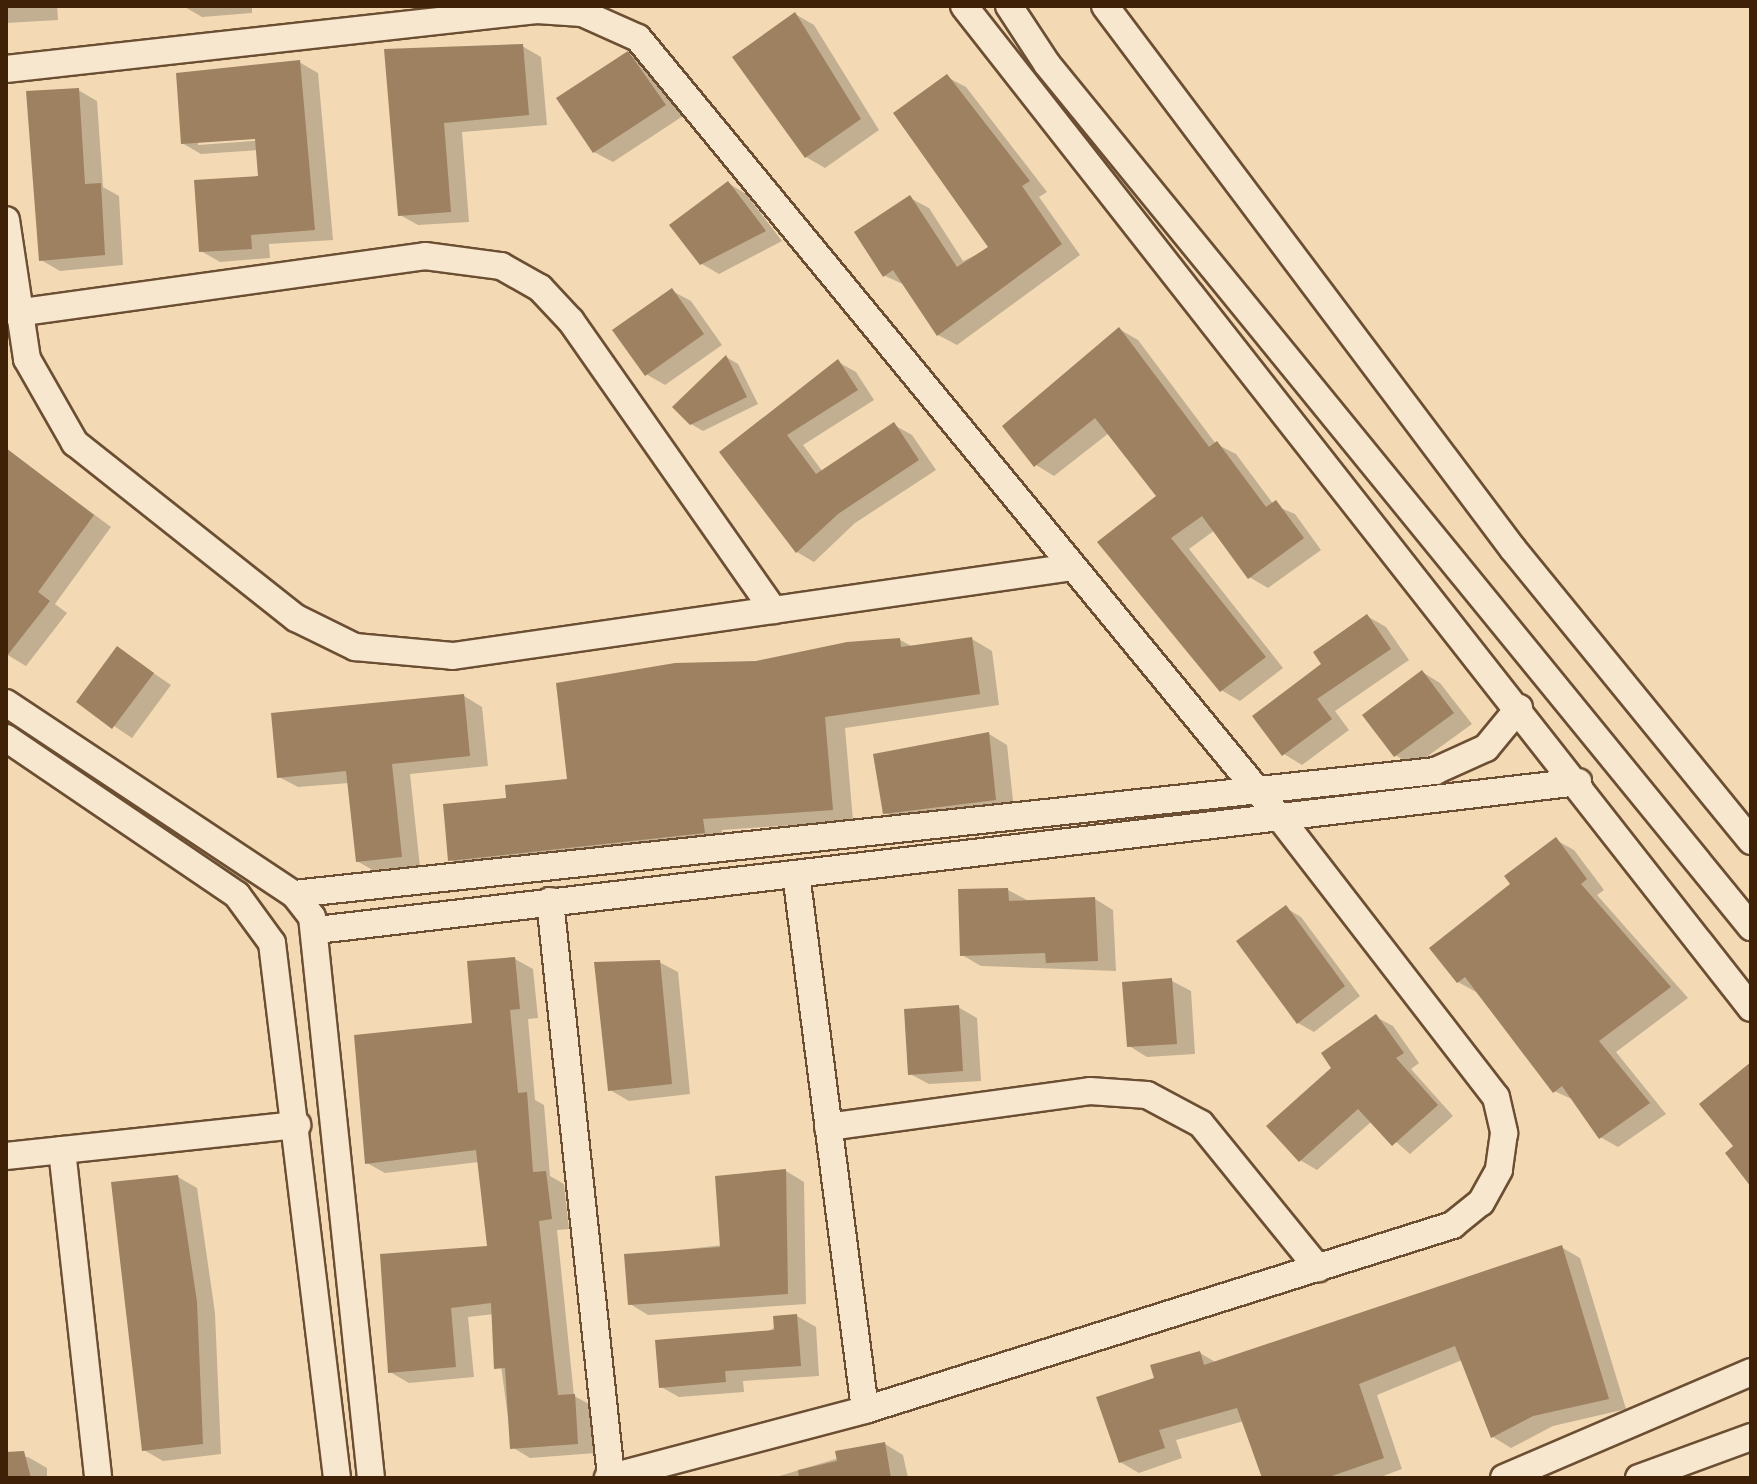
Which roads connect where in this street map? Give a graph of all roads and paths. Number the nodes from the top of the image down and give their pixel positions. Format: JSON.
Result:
{"nodes":[{"id":1,"x":964,"y":6,"type":"edge"},
{"id":2,"x":1009,"y":6,"type":"edge"},
{"id":3,"x":1105,"y":6,"type":"edge"},
{"id":4,"x":1047,"y":64,"type":"junction"},
{"id":5,"x":6,"y":69,"type":"edge"},
{"id":6,"x":1025,"y":83,"type":"junction"},
{"id":7,"x":6,"y":220,"type":"edge"},
{"id":8,"x":16,"y":313,"type":"junction"},
{"id":9,"x":1072,"y":567,"type":"junction"},
{"id":10,"x":773,"y":610,"type":"junction"},
{"id":11,"x":6,"y":703,"type":"edge"},
{"id":12,"x":1519,"y":708,"type":"junction"},
{"id":13,"x":6,"y":738,"type":"edge"},
{"id":14,"x":1578,"y":782,"type":"junction"},
{"id":15,"x":1259,"y":793,"type":"junction"},
{"id":16,"x":991,"y":819,"type":"junction"},
{"id":17,"x":1281,"y":819,"type":"junction"},
{"id":18,"x":1751,"y":841,"type":"edge"},
{"id":19,"x":995,"y":851,"type":"junction"},
{"id":20,"x":796,"y":874,"type":"junction"},
{"id":21,"x":294,"y":894,"type":"junction"},
{"id":22,"x":550,"y":901,"type":"junction"},
{"id":23,"x":1751,"y":927,"type":"edge"},
{"id":24,"x":317,"y":930,"type":"junction"},
{"id":25,"x":1751,"y":1008,"type":"edge"},
{"id":26,"x":297,"y":1125,"type":"junction"},
{"id":27,"x":828,"y":1127,"type":"junction"},
{"id":28,"x":62,"y":1150,"type":"junction"},
{"id":29,"x":6,"y":1156,"type":"edge"},
{"id":30,"x":347,"y":1227,"type":"junction"},
{"id":31,"x":309,"y":1230,"type":"junction"},
{"id":32,"x":1318,"y":1268,"type":"junction"},
{"id":33,"x":1751,"y":1372,"type":"edge"},
{"id":34,"x":865,"y":1410,"type":"junction"},
{"id":35,"x":1751,"y":1437,"type":"edge"},
{"id":36,"x":98,"y":1478,"type":"edge"},
{"id":37,"x":337,"y":1478,"type":"edge"},
{"id":38,"x":371,"y":1478,"type":"edge"},
{"id":39,"x":610,"y":1478,"type":"edge"},
{"id":40,"x":1504,"y":1478,"type":"edge"},
{"id":41,"x":1639,"y":1478,"type":"edge"}],
"edges":[{"from":1,"to":6,"type":"street"},
{"from":2,"to":4,"type":"street"},
{"from":3,"to":18,"type":"street"},
{"from":4,"to":6,"type":"street"},
{"from":4,"to":23,"type":"street"},
{"from":5,"to":9,"type":"street"},
{"from":6,"to":12,"type":"street"},
{"from":7,"to":8,"type":"street"},
{"from":8,"to":10,"type":"street"},
{"from":8,"to":10,"type":"street"},
{"from":9,"to":10,"type":"street"},
{"from":9,"to":15,"type":"street"},
{"from":11,"to":21,"type":"street"},
{"from":12,"to":14,"type":"street"},
{"from":12,"to":15,"type":"street"},
{"from":13,"to":26,"type":"street"},
{"from":14,"to":17,"type":"street"},
{"from":14,"to":25,"type":"street"},
{"from":15,"to":16,"type":"street"},
{"from":15,"to":17,"type":"street"},
{"from":16,"to":19,"type":"street"},
{"from":16,"to":21,"type":"street"},
{"from":17,"to":19,"type":"street"},
{"from":17,"to":32,"type":"street"},
{"from":19,"to":20,"type":"street"},
{"from":20,"to":22,"type":"street"},
{"from":20,"to":27,"type":"street"},
{"from":21,"to":24,"type":"street"},
{"from":22,"to":24,"type":"street"},
{"from":22,"to":39,"type":"street"},
{"from":24,"to":30,"type":"street"},
{"from":26,"to":28,"type":"street"},
{"from":26,"to":31,"type":"street"},
{"from":27,"to":32,"type":"street"},
{"from":27,"to":34,"type":"street"},
{"from":28,"to":29,"type":"street"},
{"from":28,"to":36,"type":"street"},
{"from":30,"to":31,"type":"street"},
{"from":30,"to":38,"type":"street"},
{"from":31,"to":37,"type":"street"},
{"from":32,"to":34,"type":"street"},
{"from":33,"to":40,"type":"street"},
{"from":34,"to":39,"type":"street"},
{"from":35,"to":41,"type":"street"}]}
